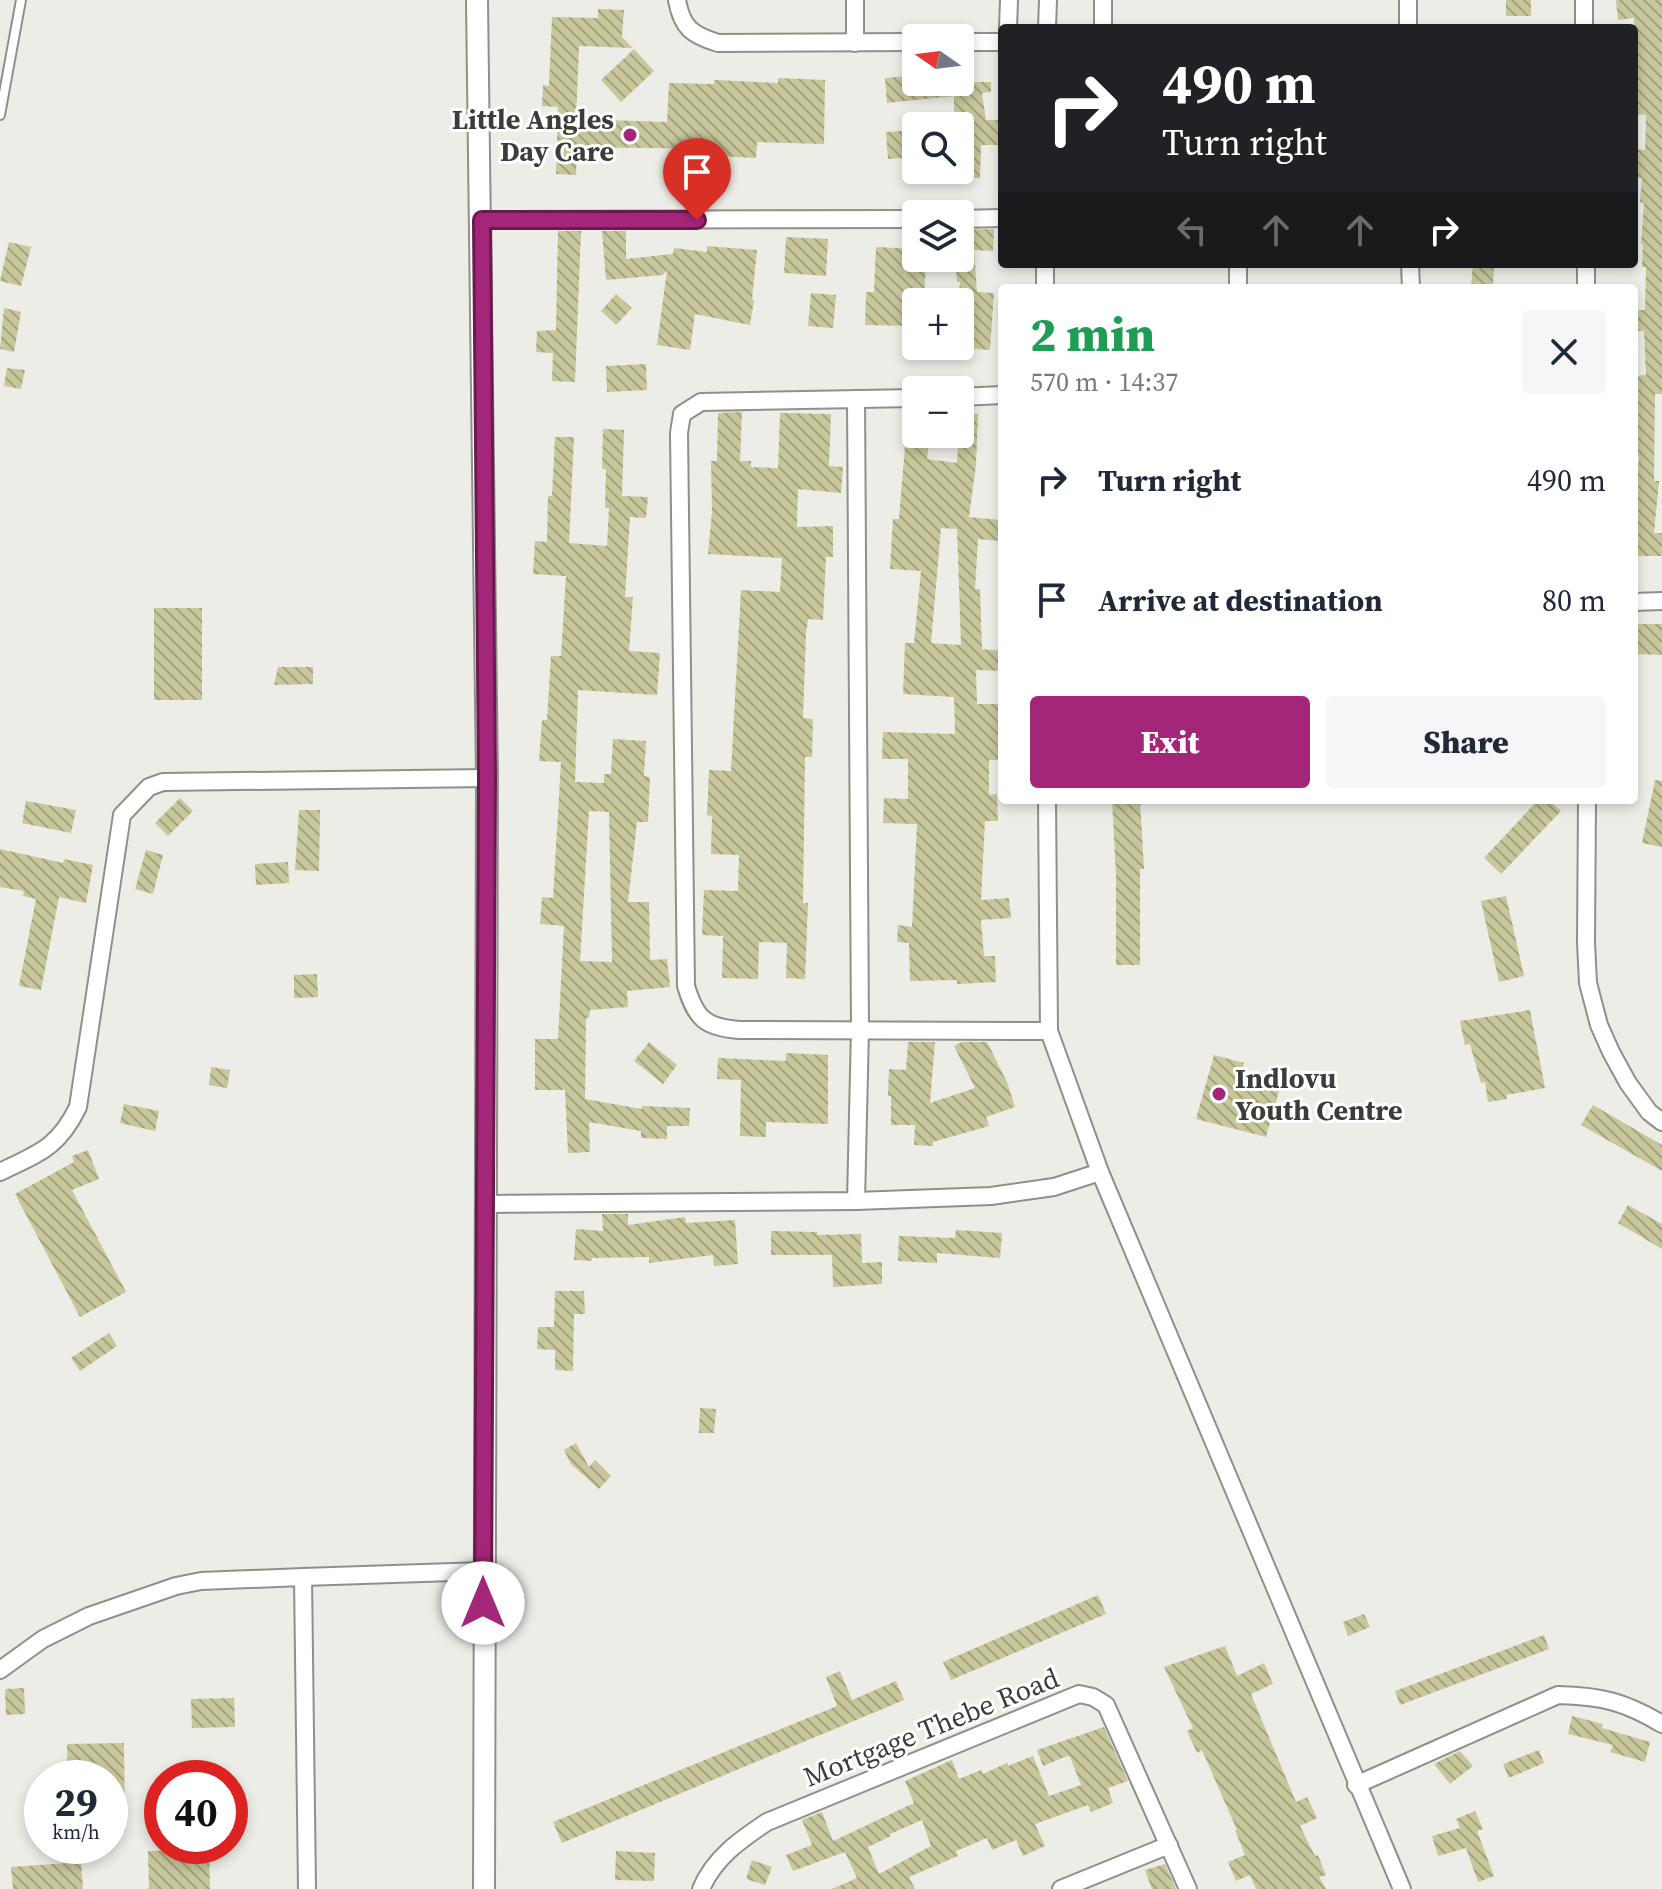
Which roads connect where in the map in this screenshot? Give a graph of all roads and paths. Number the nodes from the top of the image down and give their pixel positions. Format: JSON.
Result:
{"nodes":[{"id":1,"x":21,"y":0,"type":"edge"},
{"id":2,"x":477,"y":0,"type":"edge"},
{"id":3,"x":677,"y":0,"type":"edge"},
{"id":4,"x":855,"y":0,"type":"edge"},
{"id":5,"x":1009,"y":0,"type":"edge"},
{"id":6,"x":1048,"y":0,"type":"edge"},
{"id":7,"x":1103,"y":0,"type":"edge"},
{"id":8,"x":1408,"y":0,"type":"edge"},
{"id":9,"x":1584,"y":0,"type":"edge"},
{"id":10,"x":1008,"y":24,"type":"edge"},
{"id":11,"x":1047,"y":24,"type":"edge"},
{"id":12,"x":1103,"y":24,"type":"edge"},
{"id":13,"x":1408,"y":24,"type":"edge"},
{"id":14,"x":1584,"y":24,"type":"edge"},
{"id":15,"x":902,"y":42,"type":"edge"},
{"id":16,"x":974,"y":42,"type":"edge"},
{"id":17,"x":998,"y":42,"type":"edge"},
{"id":18,"x":855,"y":43,"type":"junction"},
{"id":19,"x":0,"y":115,"type":"edge"},
{"id":20,"x":998,"y":218,"type":"edge"},
{"id":21,"x":902,"y":219,"type":"edge"},
{"id":22,"x":974,"y":219,"type":"edge"},
{"id":23,"x":482,"y":220,"type":"junction"},
{"id":24,"x":998,"y":395,"type":"edge"},
{"id":25,"x":974,"y":396,"type":"edge"},
{"id":26,"x":902,"y":398,"type":"edge"},
{"id":27,"x":856,"y":399,"type":"junction"},
{"id":28,"x":1662,"y":601,"type":"edge"},
{"id":29,"x":1638,"y":602,"type":"edge"},
{"id":30,"x":487,"y":778,"type":"junction"},
{"id":31,"x":1047,"y":804,"type":"edge"},
{"id":32,"x":1587,"y":804,"type":"edge"},
{"id":33,"x":860,"y":1029,"type":"junction"},
{"id":34,"x":1049,"y":1031,"type":"junction"},
{"id":35,"x":1662,"y":1122,"type":"edge"},
{"id":36,"x":0,"y":1172,"type":"edge"},
{"id":37,"x":1100,"y":1172,"type":"junction"},
{"id":38,"x":856,"y":1201,"type":"junction"},
{"id":39,"x":484,"y":1204,"type":"junction"},
{"id":40,"x":483,"y":1571,"type":"junction"},
{"id":41,"x":303,"y":1577,"type":"junction"},
{"id":42,"x":0,"y":1670,"type":"edge"},
{"id":43,"x":1662,"y":1724,"type":"edge"},
{"id":44,"x":1356,"y":1785,"type":"junction"},
{"id":45,"x":1169,"y":1845,"type":"junction"},
{"id":46,"x":307,"y":1889,"type":"edge"},
{"id":47,"x":484,"y":1889,"type":"edge"},
{"id":48,"x":701,"y":1889,"type":"edge"},
{"id":49,"x":1061,"y":1889,"type":"edge"},
{"id":50,"x":1188,"y":1889,"type":"edge"},
{"id":51,"x":1402,"y":1889,"type":"edge"}],
"edges":[{"from":1,"to":19,"type":"lane"},
{"from":2,"to":23,"type":"street"},
{"from":3,"to":18,"type":"street"},
{"from":4,"to":18,"type":"street"},
{"from":5,"to":10,"type":"street"},
{"from":6,"to":11,"type":"street"},
{"from":7,"to":12,"type":"street"},
{"from":8,"to":13,"type":"street"},
{"from":9,"to":14,"type":"street"},
{"from":15,"to":18,"type":"street"},
{"from":16,"to":17,"type":"street"},
{"from":20,"to":22,"type":"street"},
{"from":21,"to":23,"type":"street"},
{"from":23,"to":30,"type":"street"},
{"from":24,"to":25,"type":"street"},
{"from":26,"to":27,"type":"street"},
{"from":27,"to":33,"type":"street"},
{"from":27,"to":33,"type":"street"},
{"from":28,"to":29,"type":"street"},
{"from":30,"to":36,"type":"street"},
{"from":30,"to":39,"type":"street"},
{"from":31,"to":34,"type":"street"},
{"from":32,"to":35,"type":"street"},
{"from":33,"to":34,"type":"street"},
{"from":33,"to":38,"type":"street"},
{"from":34,"to":37,"type":"street"},
{"from":37,"to":38,"type":"street"},
{"from":37,"to":44,"type":"street"},
{"from":38,"to":39,"type":"street"},
{"from":39,"to":40,"type":"street"},
{"from":40,"to":41,"type":"street"},
{"from":40,"to":47,"type":"street"},
{"from":41,"to":42,"type":"street"},
{"from":41,"to":46,"type":"street"},
{"from":43,"to":44,"type":"street"},
{"from":44,"to":51,"type":"street"},
{"from":45,"to":48,"type":"street","name":"Mortgage Thebe Road"},
{"from":45,"to":49,"type":"street"},
{"from":45,"to":50,"type":"street","name":"Mortgage Thebe Road"}]}
